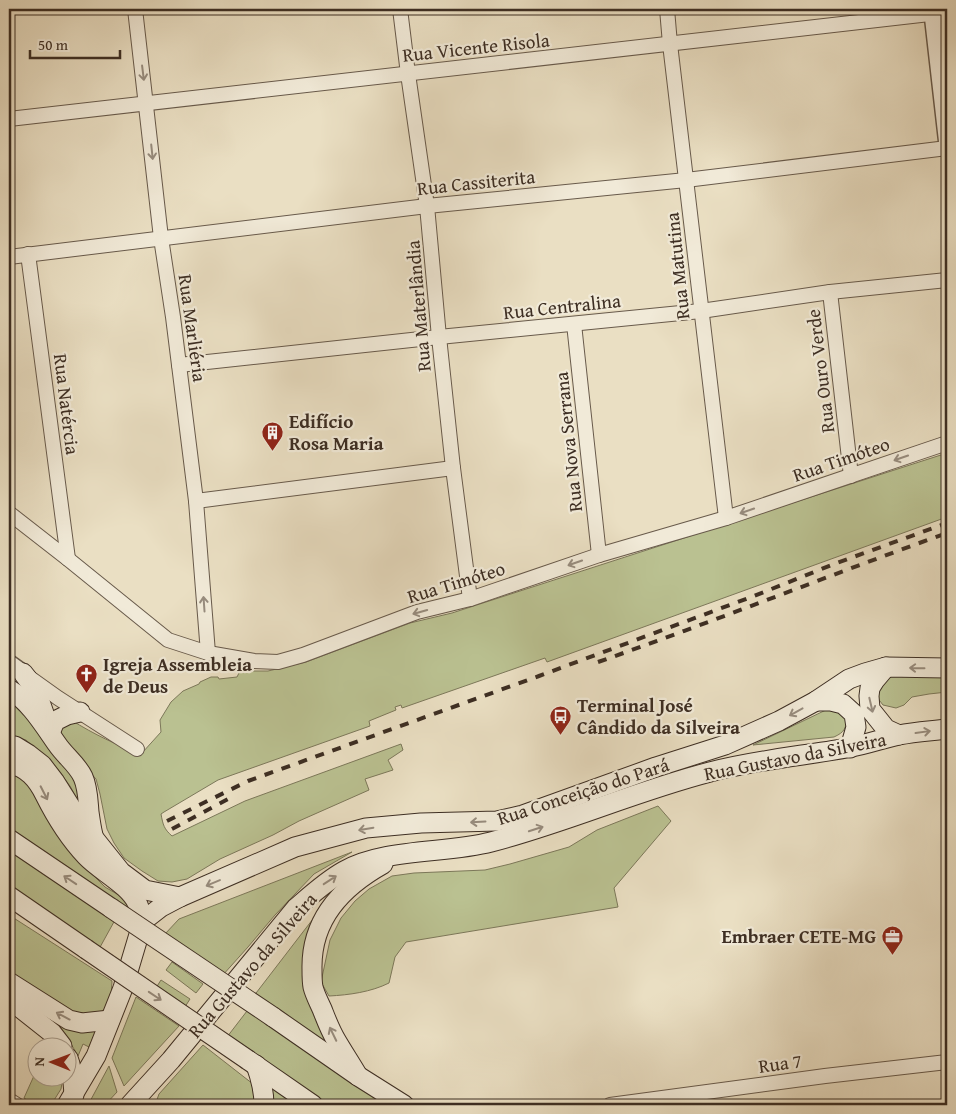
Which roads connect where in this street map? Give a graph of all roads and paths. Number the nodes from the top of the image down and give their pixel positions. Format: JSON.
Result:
{"nodes":[{"id":1,"x":134,"y":9,"type":"edge"},
{"id":2,"x":400,"y":9,"type":"edge"},
{"id":3,"x":667,"y":9,"type":"edge"},
{"id":4,"x":937,"y":11,"type":"edge"},
{"id":5,"x":670,"y":44,"type":"junction"},
{"id":6,"x":408,"y":74,"type":"junction"},
{"id":7,"x":146,"y":103,"type":"junction"},
{"id":8,"x":9,"y":119,"type":"edge"},
{"id":9,"x":947,"y":141,"type":"edge"},
{"id":10,"x":947,"y":148,"type":"edge"},
{"id":11,"x":686,"y":180,"type":"junction"},
{"id":12,"x":427,"y":206,"type":"junction"},
{"id":13,"x":161,"y":238,"type":"junction"},
{"id":14,"x":28,"y":254,"type":"junction"},
{"id":15,"x":9,"y":257,"type":"edge"},
{"id":16,"x":947,"y":280,"type":"edge"},
{"id":17,"x":830,"y":292,"type":"junction"},
{"id":18,"x":701,"y":311,"type":"junction"},
{"id":19,"x":574,"y":324,"type":"junction"},
{"id":20,"x":439,"y":337,"type":"junction"},
{"id":21,"x":179,"y":364,"type":"junction"},
{"id":22,"x":947,"y":442,"type":"edge"},
{"id":23,"x":453,"y":468,"type":"junction"},
{"id":24,"x":851,"y":476,"type":"junction"},
{"id":25,"x":196,"y":501,"type":"junction"},
{"id":26,"x":9,"y":513,"type":"edge"},
{"id":27,"x":726,"y":518,"type":"junction"},
{"id":28,"x":599,"y":556,"type":"junction"},
{"id":29,"x":68,"y":559,"type":"junction"},
{"id":30,"x":470,"y":599,"type":"junction"},
{"id":31,"x":208,"y":653,"type":"junction"},
{"id":32,"x":886,"y":667,"type":"junction"},
{"id":33,"x":16,"y":668,"type":"edge"},
{"id":34,"x":947,"y":668,"type":"edge"},
{"id":35,"x":9,"y":689,"type":"edge"},
{"id":36,"x":816,"y":701,"type":"junction"},
{"id":37,"x":80,"y":712,"type":"junction"},
{"id":38,"x":947,"y":729,"type":"edge"},
{"id":39,"x":50,"y":733,"type":"junction"},
{"id":40,"x":899,"y":735,"type":"junction"},
{"id":41,"x":9,"y":745,"type":"edge"},
{"id":42,"x":850,"y":748,"type":"junction"},
{"id":43,"x":137,"y":749,"type":"dead end"},
{"id":44,"x":9,"y":764,"type":"edge"},
{"id":45,"x":94,"y":838,"type":"junction"},
{"id":46,"x":9,"y":839,"type":"edge"},
{"id":47,"x":400,"y":855,"type":"junction"},
{"id":48,"x":9,"y":896,"type":"edge"},
{"id":49,"x":180,"y":897,"type":"junction"},
{"id":50,"x":143,"y":921,"type":"junction"},
{"id":51,"x":9,"y":982,"type":"edge"},
{"id":52,"x":9,"y":999,"type":"edge"},
{"id":53,"x":110,"y":1020,"type":"junction"},
{"id":54,"x":54,"y":1036,"type":"edge"},
{"id":55,"x":171,"y":1060,"type":"junction"},
{"id":56,"x":252,"y":1062,"type":"junction"},
{"id":57,"x":947,"y":1062,"type":"edge"},
{"id":58,"x":358,"y":1076,"type":"junction"},
{"id":59,"x":72,"y":1086,"type":"edge"},
{"id":60,"x":289,"y":1088,"type":"junction"},
{"id":61,"x":9,"y":1100,"type":"edge"},
{"id":62,"x":71,"y":1100,"type":"edge"},
{"id":63,"x":17,"y":1105,"type":"edge"},
{"id":64,"x":130,"y":1105,"type":"edge"},
{"id":65,"x":149,"y":1105,"type":"edge"},
{"id":66,"x":264,"y":1105,"type":"edge"},
{"id":67,"x":302,"y":1105,"type":"edge"},
{"id":68,"x":313,"y":1105,"type":"edge"},
{"id":69,"x":404,"y":1105,"type":"edge"},
{"id":70,"x":615,"y":1105,"type":"edge"}],
"edges":[{"from":1,"to":7,"type":"street","name":"Rua Marliéria","one_way":true},
{"from":2,"to":6,"type":"street","name":"Rua Materlândia"},
{"from":3,"to":5,"type":"street","name":"Rua Matutina"},
{"from":4,"to":5,"type":"street","name":"Rua Vicente Risola"},
{"from":4,"to":9,"type":"street"},
{"from":5,"to":6,"type":"street","name":"Rua Vicente Risola"},
{"from":5,"to":11,"type":"street","name":"Rua Matutina"},
{"from":6,"to":7,"type":"street","name":"Rua Vicente Risola"},
{"from":6,"to":12,"type":"street","name":"Rua Materlândia"},
{"from":7,"to":8,"type":"street","name":"Rua Vicente Risola"},
{"from":7,"to":13,"type":"street","name":"Rua Marliéria","one_way":true},
{"from":10,"to":11,"type":"street","name":"Rua Cassiterita"},
{"from":11,"to":12,"type":"street","name":"Rua Cassiterita"},
{"from":11,"to":18,"type":"street","name":"Rua Matutina"},
{"from":12,"to":13,"type":"street","name":"Rua Cassiterita"},
{"from":12,"to":20,"type":"street","name":"Rua Materlândia"},
{"from":13,"to":14,"type":"street","name":"Rua Cassiterita"},
{"from":13,"to":21,"type":"street","name":"Rua Marliéria"},
{"from":14,"to":15,"type":"street","name":"Rua Cassiterita"},
{"from":14,"to":29,"type":"street","name":"Rua Natércia"},
{"from":16,"to":17,"type":"street","name":"Rua Centralina"},
{"from":17,"to":18,"type":"street","name":"Rua Centralina"},
{"from":17,"to":24,"type":"street","name":"Rua Ouro Verde"},
{"from":18,"to":19,"type":"street","name":"Rua Centralina"},
{"from":18,"to":27,"type":"street","name":"Rua Matutina"},
{"from":19,"to":20,"type":"street","name":"Rua Centralina"},
{"from":19,"to":28,"type":"street","name":"Rua Nova Serrana"},
{"from":20,"to":21,"type":"street","name":"Rua Centralina"},
{"from":20,"to":23,"type":"street","name":"Rua Materlândia"},
{"from":21,"to":25,"type":"street","name":"Rua Marliéria"},
{"from":22,"to":24,"type":"street","name":"Rua Timóteo","one_way":true},
{"from":23,"to":25,"type":"street"},
{"from":23,"to":30,"type":"street","name":"Rua Materlândia"},
{"from":24,"to":27,"type":"street","name":"Rua Timóteo","one_way":true},
{"from":31,"to":25,"type":"street","name":"Rua Marliéria","one_way":true},
{"from":26,"to":29,"type":"street","name":"Rua Timóteo"},
{"from":27,"to":28,"type":"street","name":"Rua Timóteo"},
{"from":28,"to":30,"type":"street","name":"Rua Timóteo","one_way":true},
{"from":29,"to":31,"type":"street","name":"Rua Timóteo"},
{"from":30,"to":31,"type":"street","name":"Rua Timóteo","one_way":true},
{"from":34,"to":32,"type":"main road","name":"Rua Conceição do Pará","one_way":true},
{"from":32,"to":36,"type":"main road","name":"Rua Conceição do Pará"},
{"from":32,"to":40,"type":"main road","one_way":true},
{"from":33,"to":37,"type":"street"},
{"from":33,"to":39,"type":"main road"},
{"from":35,"to":39,"type":"main road"},
{"from":36,"to":42,"type":"main road"},
{"from":36,"to":49,"type":"main road","name":"Rua Conceição do Pará","one_way":true},
{"from":37,"to":39,"type":"main road"},
{"from":37,"to":43,"type":"street"},
{"from":40,"to":38,"type":"main road","name":"Rua Gustavo da Silveira","one_way":true},
{"from":39,"to":45,"type":"main road"},
{"from":40,"to":42,"type":"main road","name":"Rua Gustavo da Silveira"},
{"from":41,"to":45,"type":"main road"},
{"from":47,"to":42,"type":"main road","name":"Rua Gustavo da Silveira","one_way":true},
{"from":44,"to":50,"type":"main road","one_way":true},
{"from":45,"to":49,"type":"main road"},
{"from":58,"to":46,"type":"main road","one_way":true,"bridge":true},
{"from":55,"to":47,"type":"main road","name":"Rua Gustavo da Silveira","one_way":true},
{"from":58,"to":47,"type":"main road","one_way":true},
{"from":48,"to":56,"type":"main road","one_way":true,"bridge":true},
{"from":49,"to":50,"type":"main road","name":"Rua Conceição do Pará"},
{"from":50,"to":53,"type":"main road"},
{"from":53,"to":51,"type":"main road","one_way":true},
{"from":52,"to":54,"type":"main road"},
{"from":53,"to":62,"type":"main road"},
{"from":55,"to":64,"type":"main road"},
{"from":55,"to":65,"type":"main road"},
{"from":56,"to":60,"type":"main road"},
{"from":56,"to":66,"type":"main road"},
{"from":57,"to":70,"type":"street","name":"Rua 7"},
{"from":58,"to":69,"type":"main road"},
{"from":59,"to":62,"type":"main road"},
{"from":60,"to":67,"type":"main road"},
{"from":60,"to":68,"type":"main road"},
{"from":61,"to":63,"type":"street"}]}
